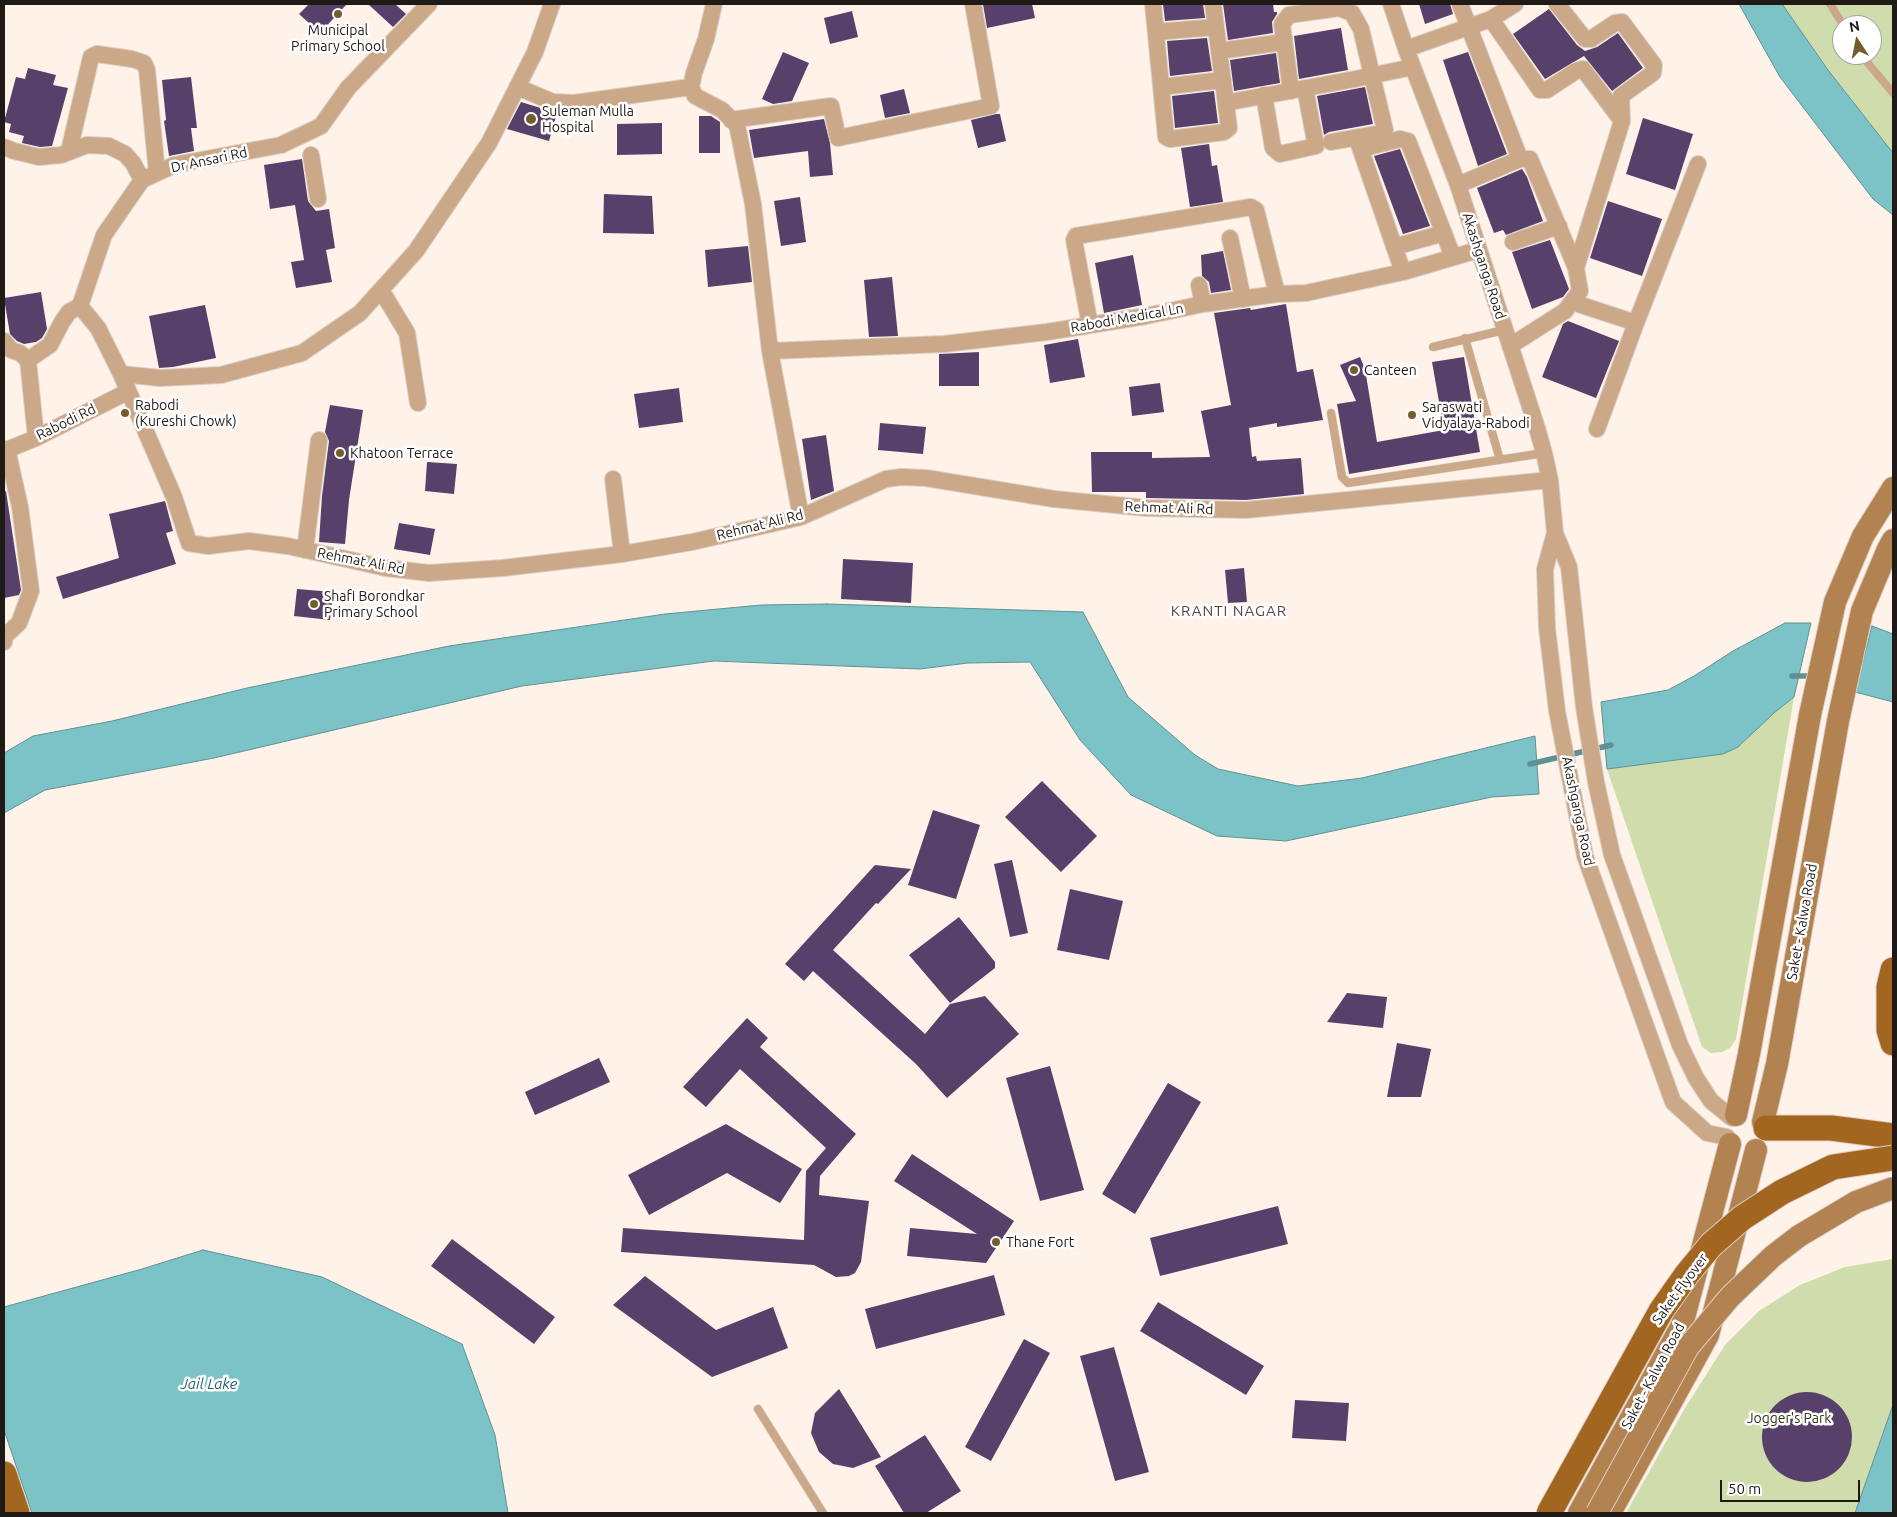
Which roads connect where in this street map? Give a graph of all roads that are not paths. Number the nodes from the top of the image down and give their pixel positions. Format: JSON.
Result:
{"nodes":[{"id":1,"x":429,"y":4,"type":"edge"},
{"id":2,"x":552,"y":4,"type":"edge"},
{"id":3,"x":714,"y":4,"type":"edge"},
{"id":4,"x":974,"y":4,"type":"edge"},
{"id":5,"x":1152,"y":4,"type":"edge"},
{"id":6,"x":1214,"y":4,"type":"edge"},
{"id":7,"x":1391,"y":4,"type":"edge"},
{"id":8,"x":1460,"y":4,"type":"edge"},
{"id":9,"x":1515,"y":4,"type":"edge"},
{"id":10,"x":1557,"y":4,"type":"edge"},
{"id":11,"x":1830,"y":4,"type":"edge"},
{"id":12,"x":1837,"y":15,"type":"edge"},
{"id":13,"x":1491,"y":19,"type":"junction"},
{"id":14,"x":1216,"y":27,"type":"junction"},
{"id":15,"x":1470,"y":28,"type":"junction"},
{"id":16,"x":1156,"y":32,"type":"junction"},
{"id":17,"x":1284,"y":42,"type":"junction"},
{"id":18,"x":1406,"y":49,"type":"junction"},
{"id":19,"x":1219,"y":51,"type":"junction"},
{"id":20,"x":1869,"y":65,"type":"edge"},
{"id":21,"x":1413,"y":67,"type":"junction"},
{"id":22,"x":1372,"y":76,"type":"junction"},
{"id":23,"x":1223,"y":80,"type":"junction"},
{"id":24,"x":517,"y":87,"type":"junction"},
{"id":25,"x":692,"y":87,"type":"junction"},
{"id":26,"x":1161,"y":87,"type":"junction"},
{"id":27,"x":1298,"y":90,"type":"junction"},
{"id":28,"x":1893,"y":93,"type":"edge"},
{"id":29,"x":1264,"y":95,"type":"junction"},
{"id":30,"x":1225,"y":97,"type":"junction"},
{"id":31,"x":731,"y":120,"type":"junction"},
{"id":32,"x":1622,"y":121,"type":"junction"},
{"id":33,"x":1331,"y":142,"type":"dead end"},
{"id":34,"x":1359,"y":144,"type":"junction"},
{"id":35,"x":4,"y":146,"type":"edge"},
{"id":36,"x":4,"y":151,"type":"edge"},
{"id":37,"x":69,"y":152,"type":"junction"},
{"id":38,"x":310,"y":155,"type":"dead end"},
{"id":39,"x":1520,"y":159,"type":"junction"},
{"id":40,"x":1698,"y":164,"type":"dead end"},
{"id":41,"x":157,"y":173,"type":"junction"},
{"id":42,"x":142,"y":180,"type":"junction"},
{"id":43,"x":1458,"y":185,"type":"junction"},
{"id":44,"x":318,"y":199,"type":"dead end"},
{"id":45,"x":1558,"y":226,"type":"junction"},
{"id":46,"x":1444,"y":233,"type":"junction"},
{"id":47,"x":1230,"y":238,"type":"dead end"},
{"id":48,"x":1513,"y":242,"type":"dead end"},
{"id":49,"x":1394,"y":247,"type":"junction"},
{"id":50,"x":1478,"y":250,"type":"junction"},
{"id":51,"x":1453,"y":257,"type":"junction"},
{"id":52,"x":1576,"y":268,"type":"junction"},
{"id":53,"x":1402,"y":272,"type":"junction"},
{"id":54,"x":1199,"y":285,"type":"dead end"},
{"id":55,"x":381,"y":290,"type":"junction"},
{"id":56,"x":1276,"y":294,"type":"junction"},
{"id":57,"x":1243,"y":299,"type":"junction"},
{"id":58,"x":1572,"y":302,"type":"junction"},
{"id":59,"x":1203,"y":304,"type":"junction"},
{"id":60,"x":80,"y":306,"type":"junction"},
{"id":61,"x":1636,"y":323,"type":"junction"},
{"id":62,"x":1090,"y":325,"type":"junction"},
{"id":63,"x":1504,"y":330,"type":"junction"},
{"id":64,"x":1465,"y":338,"type":"junction"},
{"id":65,"x":4,"y":340,"type":"edge"},
{"id":66,"x":1510,"y":346,"type":"junction"},
{"id":67,"x":1432,"y":347,"type":"dead end"},
{"id":68,"x":770,"y":351,"type":"junction"},
{"id":69,"x":28,"y":360,"type":"junction"},
{"id":70,"x":121,"y":374,"type":"junction"},
{"id":71,"x":127,"y":392,"type":"junction"},
{"id":72,"x":418,"y":403,"type":"dead end"},
{"id":73,"x":1331,"y":413,"type":"dead end"},
{"id":74,"x":1597,"y":429,"type":"dead end"},
{"id":75,"x":36,"y":438,"type":"junction"},
{"id":76,"x":319,"y":440,"type":"dead end"},
{"id":77,"x":5,"y":450,"type":"edge"},
{"id":78,"x":1544,"y":453,"type":"junction"},
{"id":79,"x":1500,"y":460,"type":"junction"},
{"id":80,"x":613,"y":479,"type":"dead end"},
{"id":81,"x":1550,"y":480,"type":"junction"},
{"id":82,"x":1893,"y":488,"type":"edge"},
{"id":83,"x":801,"y":517,"type":"junction"},
{"id":84,"x":1555,"y":533,"type":"junction"},
{"id":85,"x":1893,"y":540,"type":"edge"},
{"id":86,"x":305,"y":550,"type":"junction"},
{"id":87,"x":622,"y":554,"type":"junction"},
{"id":88,"x":4,"y":642,"type":"edge"},
{"id":89,"x":1893,"y":970,"type":"edge"},
{"id":90,"x":1893,"y":1043,"type":"edge"},
{"id":91,"x":1731,"y":1129,"type":"junction"},
{"id":92,"x":1761,"y":1133,"type":"junction"},
{"id":93,"x":1893,"y":1136,"type":"edge"},
{"id":94,"x":1893,"y":1158,"type":"edge"},
{"id":95,"x":1893,"y":1188,"type":"edge"},
{"id":96,"x":758,"y":1410,"type":"dead end"},
{"id":97,"x":4,"y":1474,"type":"edge"},
{"id":98,"x":17,"y":1513,"type":"edge"},
{"id":99,"x":823,"y":1513,"type":"edge"},
{"id":100,"x":1549,"y":1513,"type":"edge"},
{"id":101,"x":1579,"y":1513,"type":"edge"},
{"id":102,"x":1597,"y":1513,"type":"edge"},
{"id":103,"x":1610,"y":1513,"type":"edge"}],
"edges":[{"from":1,"to":41,"type":"street","name":"Dr Ansari Rd"},
{"from":2,"to":24,"type":"street"},
{"from":3,"to":25,"type":"street"},
{"from":4,"to":31,"type":"street"},
{"from":5,"to":16,"type":"street"},
{"from":6,"to":14,"type":"street"},
{"from":7,"to":18,"type":"street","name":"Akashganga Road"},
{"from":8,"to":15,"type":"street"},
{"from":9,"to":13,"type":"street"},
{"from":10,"to":32,"type":"street"},
{"from":11,"to":12,"type":"lane"},
{"from":13,"to":15,"type":"street"},
{"from":13,"to":32,"type":"street"},
{"from":14,"to":16,"type":"street"},
{"from":14,"to":19,"type":"street"},
{"from":15,"to":18,"type":"street"},
{"from":15,"to":39,"type":"street"},
{"from":16,"to":26,"type":"street"},
{"from":17,"to":19,"type":"street"},
{"from":17,"to":22,"type":"street"},
{"from":17,"to":27,"type":"street"},
{"from":18,"to":21,"type":"street","name":"Akashganga Road"},
{"from":19,"to":23,"type":"street"},
{"from":20,"to":28,"type":"lane"},
{"from":21,"to":22,"type":"street"},
{"from":21,"to":43,"type":"street","name":"Akashganga Road"},
{"from":22,"to":27,"type":"street"},
{"from":22,"to":34,"type":"street"},
{"from":23,"to":26,"type":"street"},
{"from":23,"to":30,"type":"street"},
{"from":24,"to":25,"type":"street"},
{"from":24,"to":55,"type":"street"},
{"from":25,"to":31,"type":"street"},
{"from":26,"to":30,"type":"street"},
{"from":27,"to":29,"type":"street"},
{"from":27,"to":29,"type":"street"},
{"from":29,"to":30,"type":"street"},
{"from":31,"to":68,"type":"street"},
{"from":32,"to":52,"type":"street"},
{"from":33,"to":34,"type":"street"},
{"from":34,"to":46,"type":"street"},
{"from":34,"to":49,"type":"street"},
{"from":35,"to":36,"type":"street"},
{"from":35,"to":37,"type":"street"},
{"from":37,"to":41,"type":"street"},
{"from":37,"to":42,"type":"street"},
{"from":38,"to":44,"type":"street"},
{"from":39,"to":43,"type":"street"},
{"from":39,"to":45,"type":"street"},
{"from":40,"to":61,"type":"street"},
{"from":41,"to":42,"type":"street","name":"Dr Ansari Rd"},
{"from":42,"to":60,"type":"street"},
{"from":43,"to":50,"type":"street","name":"Akashganga Road"},
{"from":45,"to":48,"type":"street"},
{"from":45,"to":52,"type":"street"},
{"from":46,"to":49,"type":"street"},
{"from":46,"to":51,"type":"street"},
{"from":47,"to":57,"type":"street"},
{"from":49,"to":53,"type":"street"},
{"from":50,"to":51,"type":"street","name":"Rabodi Medical Ln"},
{"from":50,"to":63,"type":"street","name":"Akashganga Road"},
{"from":51,"to":53,"type":"street","name":"Rabodi Medical Ln"},
{"from":52,"to":58,"type":"street"},
{"from":53,"to":56,"type":"street","name":"Rabodi Medical Ln"},
{"from":54,"to":59,"type":"street"},
{"from":55,"to":70,"type":"street"},
{"from":55,"to":72,"type":"street"},
{"from":56,"to":57,"type":"street","name":"Rabodi Medical Ln"},
{"from":56,"to":62,"type":"street"},
{"from":57,"to":59,"type":"street","name":"Rabodi Medical Ln"},
{"from":58,"to":61,"type":"street"},
{"from":58,"to":66,"type":"street"},
{"from":59,"to":62,"type":"street","name":"Rabodi Medical Ln"},
{"from":60,"to":69,"type":"street"},
{"from":60,"to":70,"type":"street"},
{"from":61,"to":74,"type":"street"},
{"from":62,"to":68,"type":"street","name":"Rabodi Medical Ln"},
{"from":63,"to":64,"type":"lane"},
{"from":63,"to":66,"type":"street","name":"Akashganga Road"},
{"from":64,"to":67,"type":"lane"},
{"from":64,"to":79,"type":"lane"},
{"from":65,"to":69,"type":"street"},
{"from":66,"to":78,"type":"street","name":"Akashganga Road"},
{"from":68,"to":83,"type":"street"},
{"from":69,"to":75,"type":"street"},
{"from":70,"to":71,"type":"street"},
{"from":71,"to":75,"type":"street","name":"Rabodi Rd"},
{"from":71,"to":86,"type":"street","name":"Rehmat Ali Rd"},
{"from":73,"to":79,"type":"lane"},
{"from":75,"to":77,"type":"street","name":"Rabodi Rd"},
{"from":76,"to":86,"type":"street"},
{"from":77,"to":88,"type":"street"},
{"from":78,"to":79,"type":"lane"},
{"from":78,"to":81,"type":"street","name":"Akashganga Road"},
{"from":80,"to":87,"type":"street"},
{"from":81,"to":83,"type":"street","name":"Rehmat Ali Rd"},
{"from":81,"to":84,"type":"street","name":"Akashganga Road"},
{"from":82,"to":91,"type":"main road","name":"Saket - Kalwa Road"},
{"from":83,"to":87,"type":"street","name":"Rehmat Ali Rd"},
{"from":84,"to":91,"type":"street","name":"Akashganga Road"},
{"from":84,"to":91,"type":"street","name":"Akashganga Road"},
{"from":85,"to":92,"type":"main road","name":"Saket - Kalwa Road"},
{"from":86,"to":87,"type":"street","name":"Rehmat Ali Rd"},
{"from":89,"to":90,"type":"main road"},
{"from":91,"to":92,"type":"main road"},
{"from":91,"to":92,"type":"main road"},
{"from":91,"to":101,"type":"main road","name":"Saket - Kalwa Road"},
{"from":92,"to":93,"type":"main road"},
{"from":92,"to":103,"type":"main road","name":"Saket - Kalwa Road"},
{"from":94,"to":100,"type":"main road","name":"Saket Flyover","bridge":true},
{"from":95,"to":102,"type":"main road","bridge":true},
{"from":96,"to":99,"type":"lane"},
{"from":97,"to":98,"type":"main road"}]}
